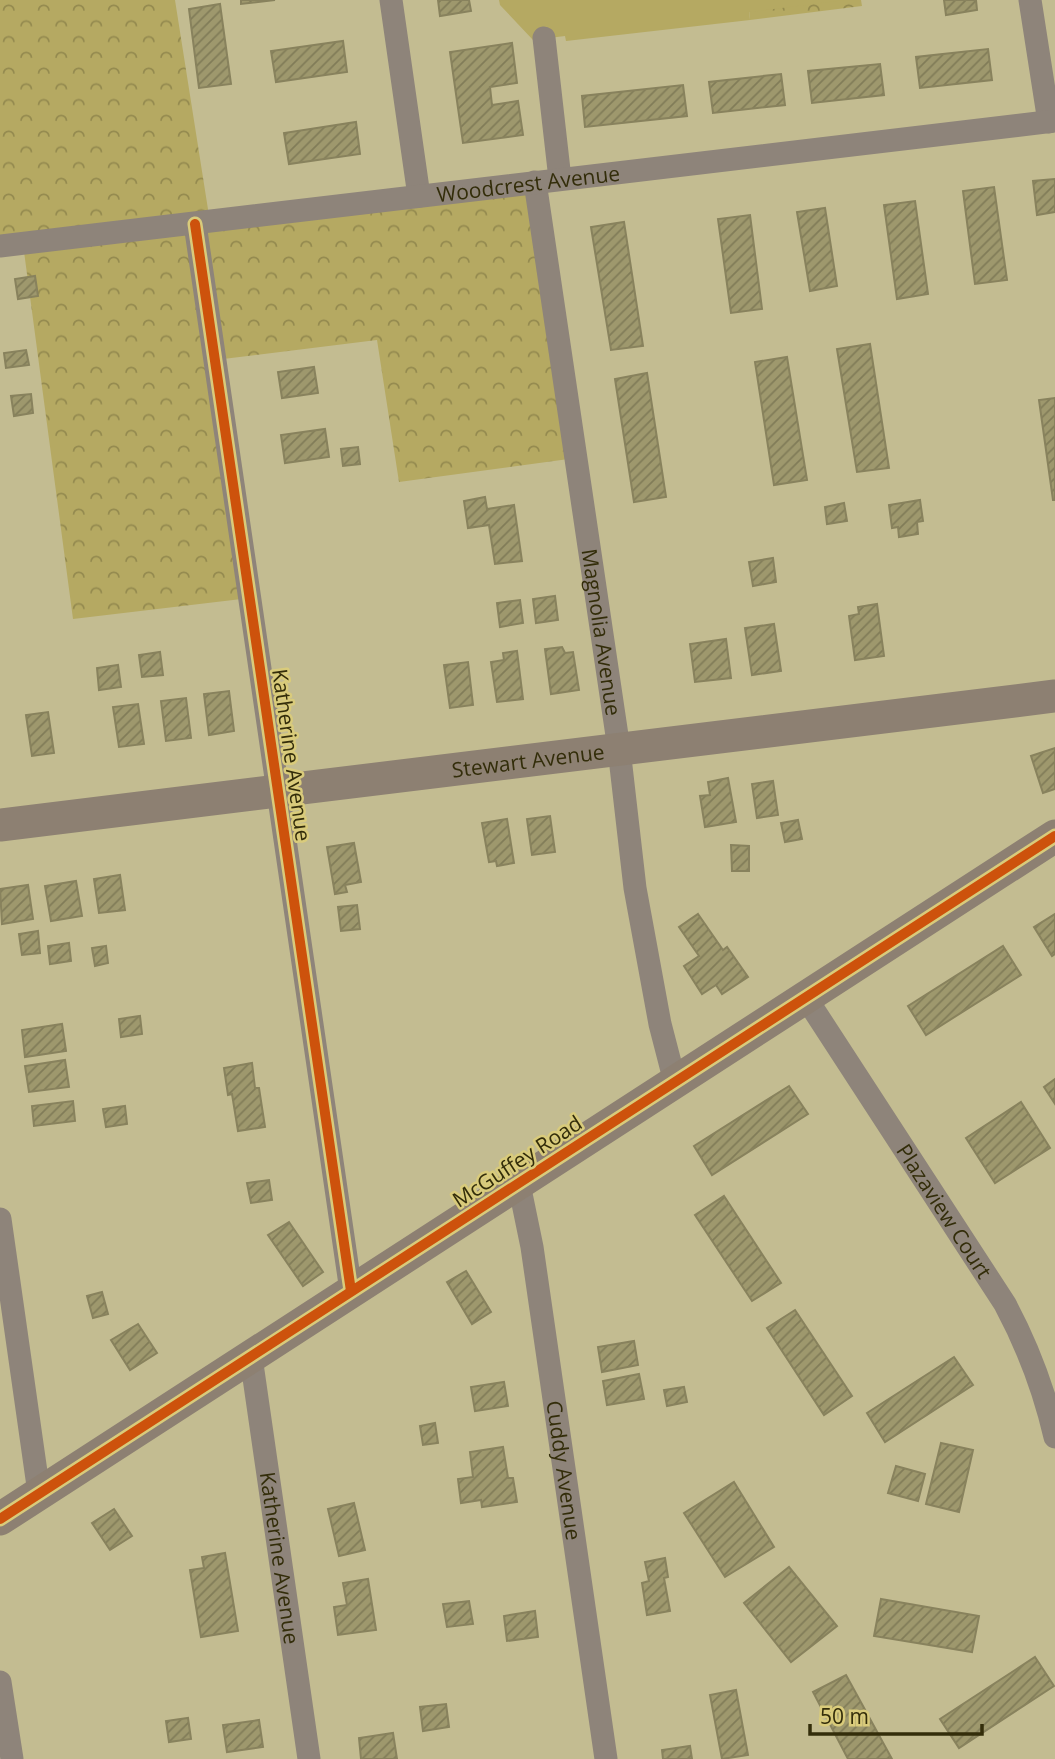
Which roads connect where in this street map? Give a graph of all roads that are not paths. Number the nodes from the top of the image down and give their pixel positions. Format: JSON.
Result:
{"nodes":[{"id":1,"x":391,"y":0,"type":"edge"},
{"id":2,"x":1030,"y":0,"type":"edge"},
{"id":3,"x":544,"y":38,"type":"dead end"},
{"id":4,"x":1052,"y":122,"type":"edge"},
{"id":5,"x":560,"y":179,"type":"junction"},
{"id":6,"x":535,"y":182,"type":"junction"},
{"id":7,"x":419,"y":196,"type":"junction"},
{"id":8,"x":195,"y":224,"type":"junction"},
{"id":9,"x":0,"y":246,"type":"edge"},
{"id":10,"x":1055,"y":696,"type":"edge"},
{"id":11,"x":619,"y":749,"type":"junction"},
{"id":12,"x":278,"y":791,"type":"junction"},
{"id":13,"x":0,"y":825,"type":"edge"},
{"id":14,"x":1055,"y":836,"type":"edge"},
{"id":15,"x":806,"y":998,"type":"junction"},
{"id":16,"x":675,"y":1082,"type":"junction"},
{"id":17,"x":519,"y":1184,"type":"junction"},
{"id":18,"x":0,"y":1219,"type":"edge"},
{"id":19,"x":351,"y":1291,"type":"junction"},
{"id":20,"x":251,"y":1356,"type":"junction"},
{"id":21,"x":1055,"y":1437,"type":"edge"},
{"id":22,"x":39,"y":1493,"type":"junction"},
{"id":23,"x":0,"y":1519,"type":"edge"},
{"id":24,"x":0,"y":1682,"type":"edge"},
{"id":25,"x":12,"y":1759,"type":"edge"},
{"id":26,"x":309,"y":1759,"type":"edge"},
{"id":27,"x":606,"y":1759,"type":"edge"}],
"edges":[{"from":1,"to":7,"type":"street"},
{"from":2,"to":4,"type":"street"},
{"from":3,"to":5,"type":"street"},
{"from":4,"to":5,"type":"street","name":"Woodcrest Avenue"},
{"from":5,"to":6,"type":"street","name":"Woodcrest Avenue"},
{"from":6,"to":7,"type":"street","name":"Woodcrest Avenue"},
{"from":6,"to":11,"type":"street","name":"Magnolia Avenue"},
{"from":7,"to":8,"type":"street","name":"Woodcrest Avenue"},
{"from":8,"to":9,"type":"street","name":"Woodcrest Avenue"},
{"from":8,"to":12,"type":"street","name":"Katherine Avenue"},
{"from":10,"to":11,"type":"street","name":"Stewart Avenue"},
{"from":11,"to":12,"type":"street","name":"Stewart Avenue"},
{"from":11,"to":16,"type":"street","name":"Magnolia Avenue"},
{"from":12,"to":13,"type":"street","name":"Stewart Avenue"},
{"from":12,"to":19,"type":"street","name":"Katherine Avenue"},
{"from":14,"to":15,"type":"street","name":"McGuffey Road"},
{"from":15,"to":16,"type":"street","name":"McGuffey Road"},
{"from":15,"to":21,"type":"street","name":"Plazaview Court"},
{"from":16,"to":17,"type":"street","name":"McGuffey Road"},
{"from":17,"to":19,"type":"street","name":"McGuffey Road"},
{"from":17,"to":27,"type":"street","name":"Cuddy Avenue"},
{"from":18,"to":22,"type":"street"},
{"from":19,"to":20,"type":"street","name":"McGuffey Road"},
{"from":20,"to":22,"type":"street","name":"McGuffey Road"},
{"from":20,"to":26,"type":"street","name":"Katherine Avenue"},
{"from":22,"to":23,"type":"street","name":"McGuffey Road"},
{"from":24,"to":25,"type":"street"}]}
